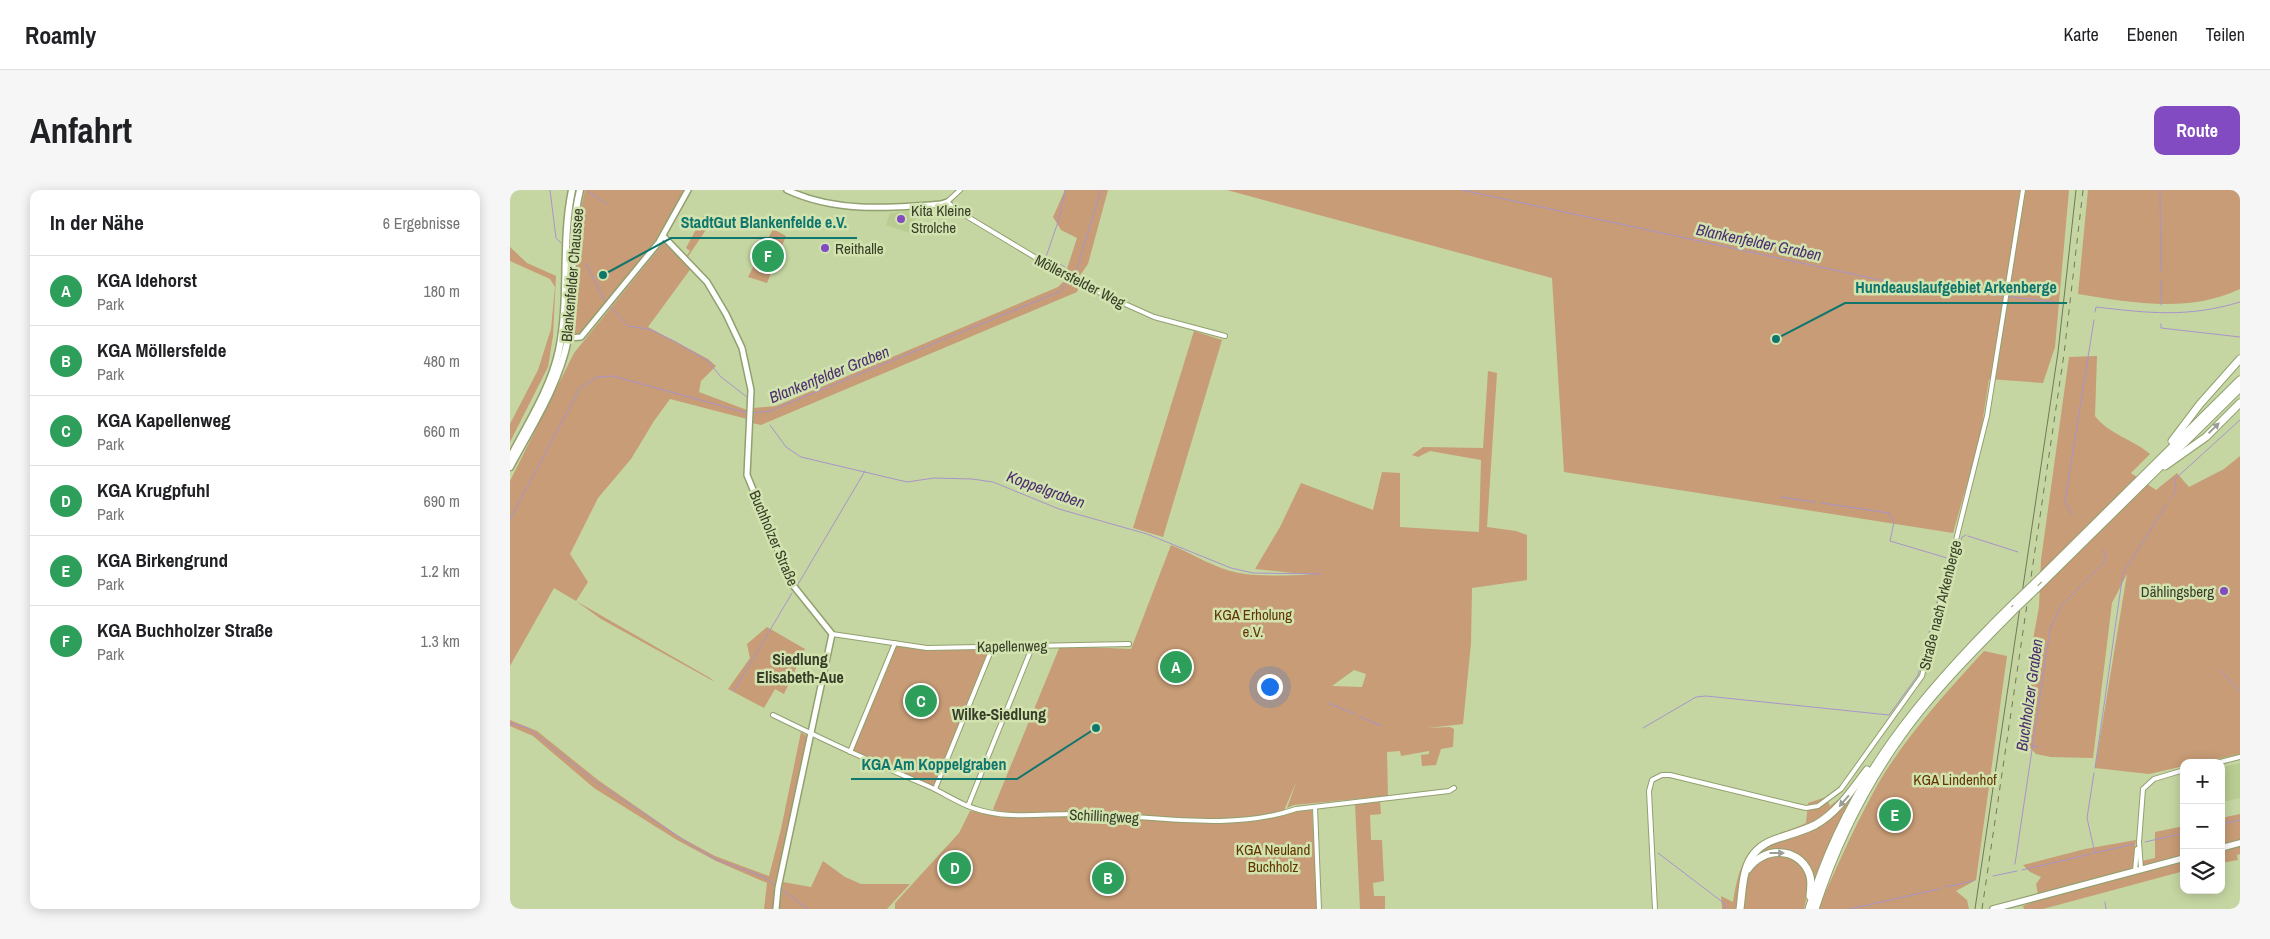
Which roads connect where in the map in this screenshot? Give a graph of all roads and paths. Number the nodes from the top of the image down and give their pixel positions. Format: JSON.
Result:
{"nodes":[{"id":1,"x":572,"y":190,"type":"edge"},
{"id":2,"x":580,"y":190,"type":"edge"},
{"id":3,"x":688,"y":190,"type":"edge"},
{"id":4,"x":787,"y":190,"type":"edge"},
{"id":5,"x":960,"y":190,"type":"edge"},
{"id":6,"x":2023,"y":190,"type":"edge"},
{"id":7,"x":947,"y":202,"type":"junction"},
{"id":8,"x":663,"y":236,"type":"junction"},
{"id":9,"x":1225,"y":336,"type":"dead end"},
{"id":10,"x":568,"y":338,"type":"junction"},
{"id":11,"x":2240,"y":359,"type":"edge"},
{"id":12,"x":2240,"y":380,"type":"edge"},
{"id":13,"x":2240,"y":388,"type":"edge"},
{"id":14,"x":2240,"y":403,"type":"edge"},
{"id":15,"x":510,"y":458,"type":"edge"},
{"id":16,"x":2157,"y":462,"type":"junction"},
{"id":17,"x":510,"y":468,"type":"edge"},
{"id":18,"x":2145,"y":481,"type":"junction"},
{"id":19,"x":832,"y":634,"type":"junction"},
{"id":20,"x":895,"y":643,"type":"junction"},
{"id":21,"x":1129,"y":644,"type":"dead end"},
{"id":22,"x":1033,"y":645,"type":"junction"},
{"id":23,"x":993,"y":646,"type":"junction"},
{"id":24,"x":773,"y":715,"type":"dead end"},
{"id":25,"x":810,"y":733,"type":"junction"},
{"id":26,"x":1895,"y":735,"type":"junction"},
{"id":27,"x":850,"y":752,"type":"junction"},
{"id":28,"x":2240,"y":758,"type":"edge"},
{"id":29,"x":2225,"y":761,"type":"edge"},
{"id":30,"x":2180,"y":771,"type":"edge"},
{"id":31,"x":1454,"y":788,"type":"dead end"},
{"id":32,"x":935,"y":789,"type":"junction"},
{"id":33,"x":968,"y":806,"type":"junction"},
{"id":34,"x":1315,"y":807,"type":"junction"},
{"id":35,"x":2240,"y":843,"type":"edge"},
{"id":36,"x":2225,"y":847,"type":"edge"},
{"id":37,"x":2180,"y":859,"type":"edge"},
{"id":38,"x":2138,"y":870,"type":"junction"},
{"id":39,"x":1743,"y":881,"type":"junction"},
{"id":40,"x":1811,"y":907,"type":"edge"},
{"id":41,"x":776,"y":909,"type":"edge"},
{"id":42,"x":1319,"y":909,"type":"edge"},
{"id":43,"x":1654,"y":909,"type":"edge"},
{"id":44,"x":1740,"y":909,"type":"edge"},
{"id":45,"x":1995,"y":909,"type":"edge"}],
"edges":[{"from":1,"to":15,"type":"main road","name":"Blankenfelder Chaussee"},
{"from":2,"to":10,"type":"main road","name":"Blankenfelder Chaussee"},
{"from":3,"to":8,"type":"street"},
{"from":4,"to":7,"type":"street"},
{"from":5,"to":7,"type":"street"},
{"from":6,"to":43,"type":"street","name":"Straße nach Arkenberge"},
{"from":7,"to":9,"type":"street","name":"Möllersfelder Weg"},
{"from":8,"to":10,"type":"street"},
{"from":8,"to":19,"type":"street","name":"Buchholzer Straße"},
{"from":10,"to":17,"type":"main road","name":"Blankenfelder Chaussee"},
{"from":11,"to":16,"type":"highway"},
{"from":12,"to":16,"type":"highway"},
{"from":13,"to":18,"type":"highway"},
{"from":18,"to":14,"type":"highway","one_way":true},
{"from":16,"to":26,"type":"highway","bridge":true},
{"from":18,"to":40,"type":"highway","bridge":true},
{"from":19,"to":20,"type":"street","name":"Kapellenweg"},
{"from":19,"to":25,"type":"street"},
{"from":20,"to":23,"type":"street","name":"Kapellenweg"},
{"from":20,"to":27,"type":"street"},
{"from":21,"to":22,"type":"street","name":"Kapellenweg"},
{"from":22,"to":23,"type":"street","name":"Kapellenweg"},
{"from":22,"to":33,"type":"street"},
{"from":23,"to":32,"type":"street"},
{"from":24,"to":25,"type":"street","name":"Schillingweg"},
{"from":25,"to":27,"type":"street","name":"Schillingweg"},
{"from":25,"to":41,"type":"street"},
{"from":26,"to":39,"type":"highway","one_way":true},
{"from":26,"to":40,"type":"highway"},
{"from":27,"to":32,"type":"street","name":"Schillingweg"},
{"from":28,"to":29,"type":"street"},
{"from":30,"to":38,"type":"street"},
{"from":31,"to":34,"type":"street","name":"Schillingweg"},
{"from":32,"to":33,"type":"street","name":"Schillingweg"},
{"from":33,"to":34,"type":"street","name":"Schillingweg"},
{"from":34,"to":42,"type":"street"},
{"from":35,"to":36,"type":"main road"},
{"from":37,"to":38,"type":"main road"},
{"from":38,"to":45,"type":"main road"},
{"from":39,"to":40,"type":"highway","one_way":true},
{"from":39,"to":44,"type":"highway"}]}
